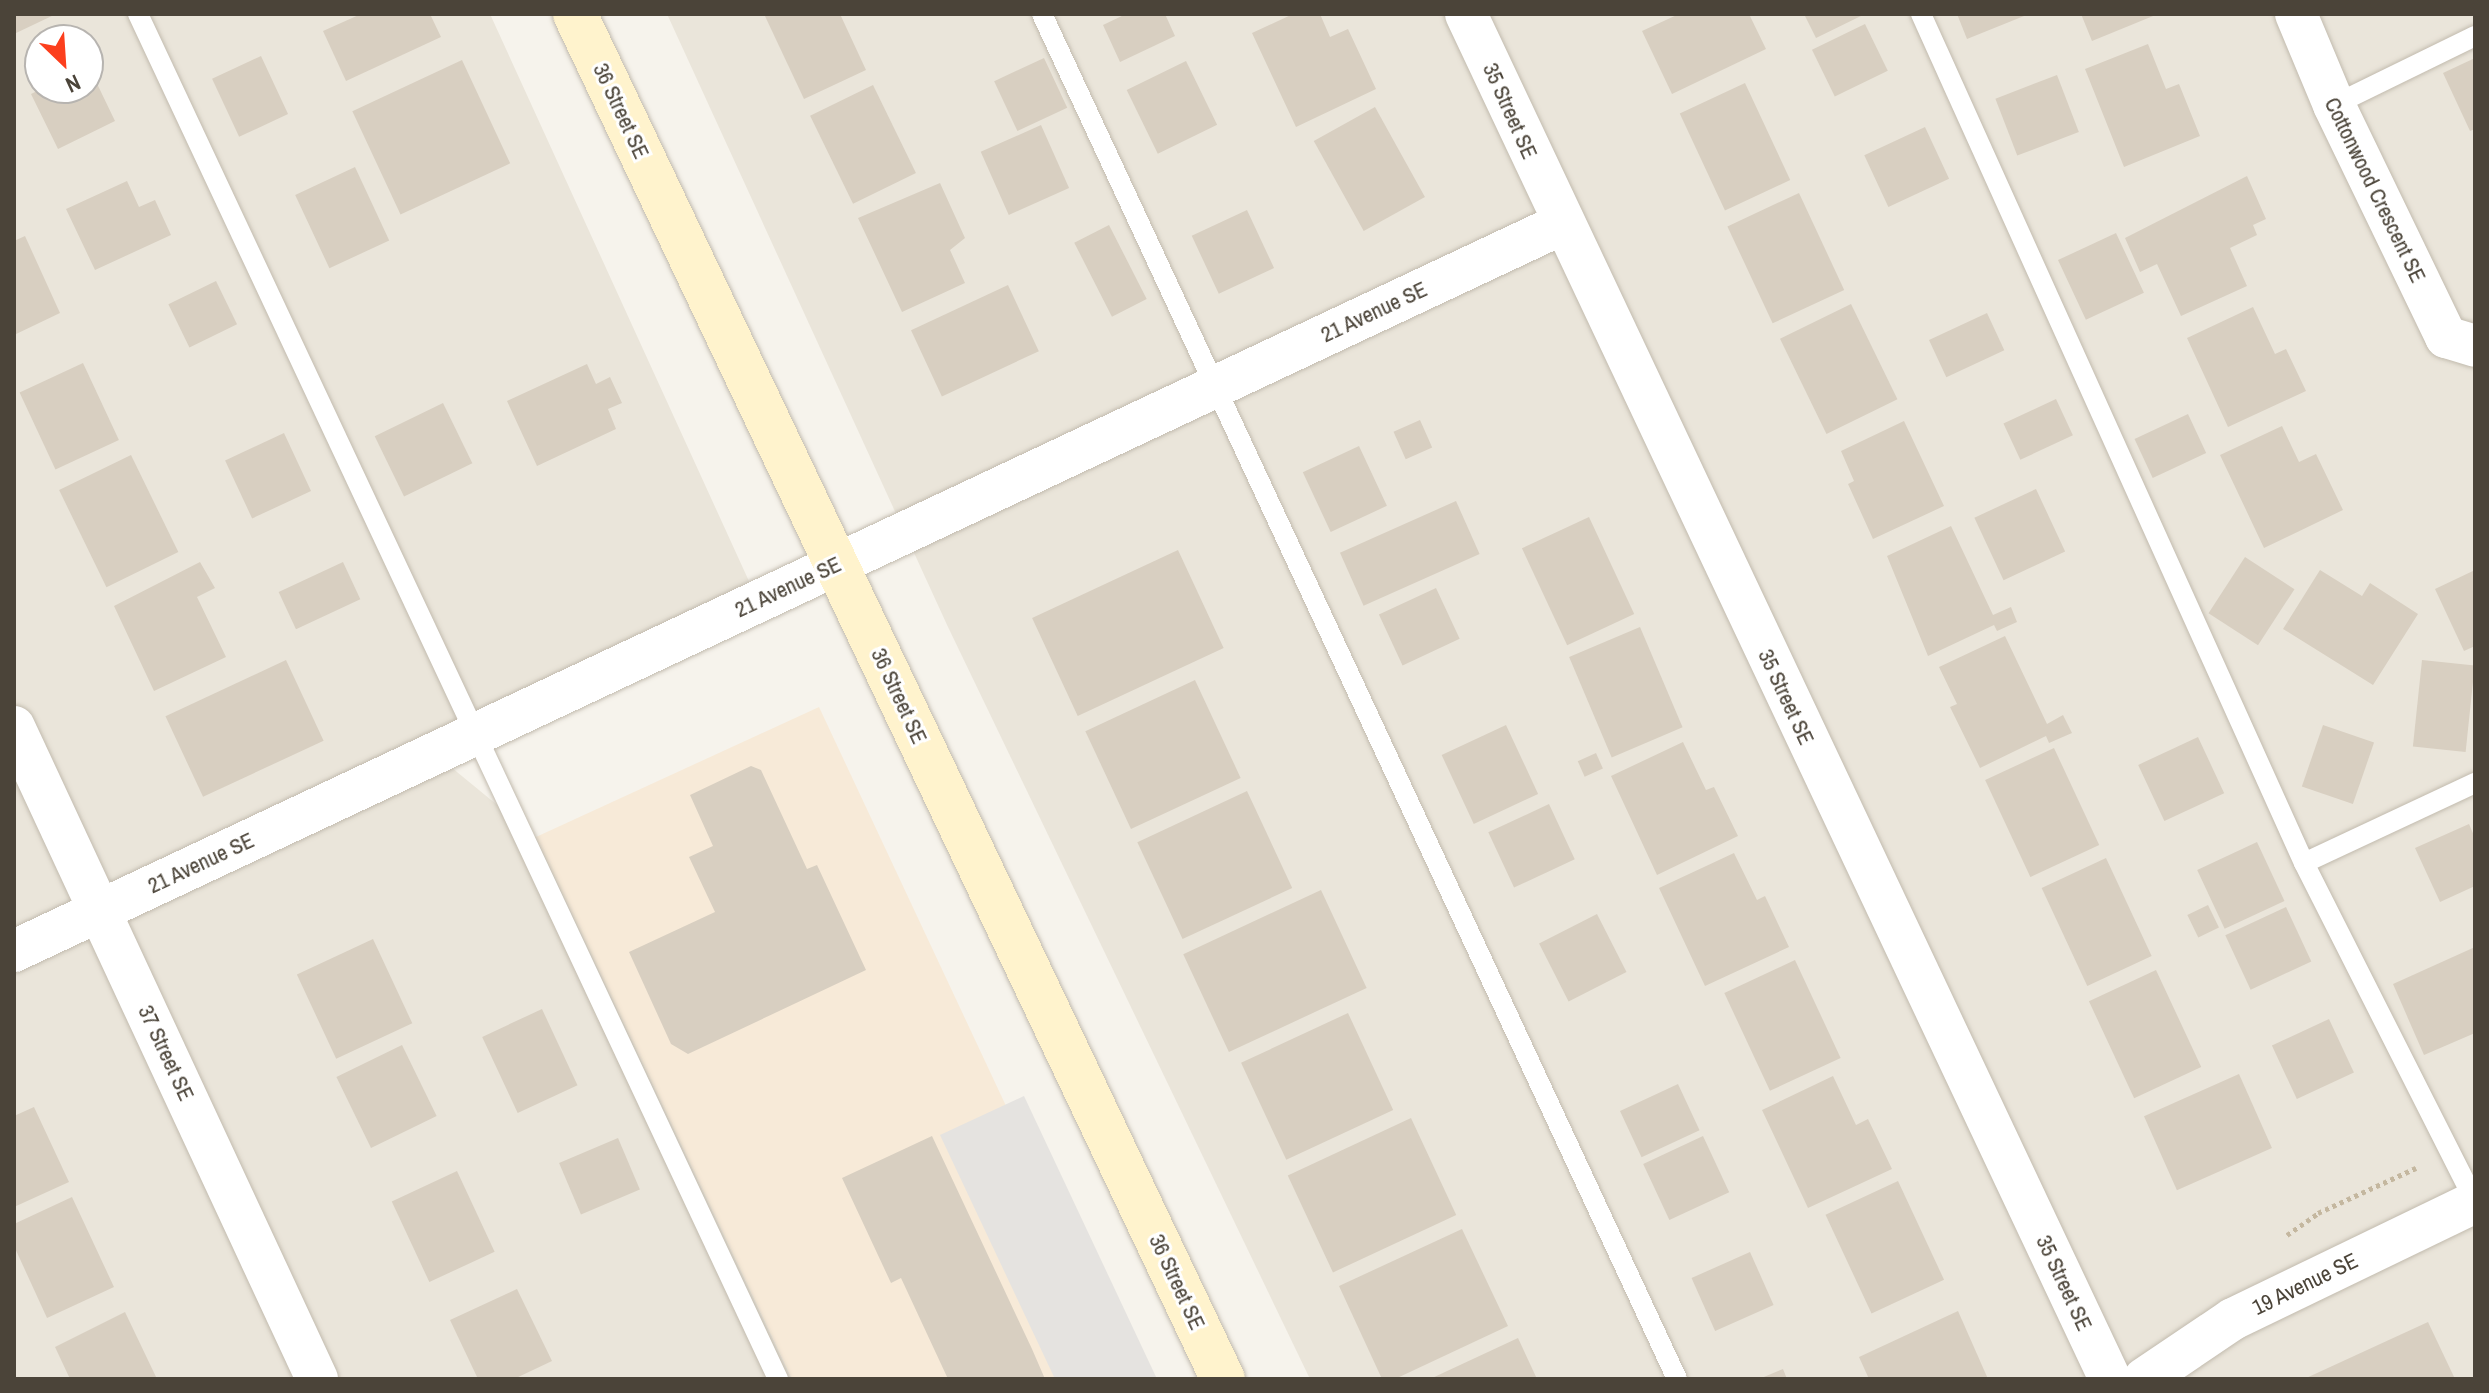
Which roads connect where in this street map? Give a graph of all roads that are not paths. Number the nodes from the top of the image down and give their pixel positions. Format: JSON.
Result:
{"nodes":[{"id":1,"x":138,"y":14,"type":"edge"},
{"id":2,"x":575,"y":14,"type":"edge"},
{"id":3,"x":1042,"y":14,"type":"edge"},
{"id":4,"x":1466,"y":14,"type":"edge"},
{"id":5,"x":1921,"y":14,"type":"edge"},
{"id":6,"x":2296,"y":14,"type":"edge"},
{"id":7,"x":2475,"y":36,"type":"edge"},
{"id":8,"x":2334,"y":105,"type":"junction"},
{"id":9,"x":1562,"y":224,"type":"junction"},
{"id":10,"x":2475,"y":346,"type":"edge"},
{"id":11,"x":1216,"y":386,"type":"junction"},
{"id":12,"x":836,"y":564,"type":"junction"},
{"id":13,"x":14,"y":727,"type":"edge"},
{"id":14,"x":476,"y":734,"type":"junction"},
{"id":15,"x":2475,"y":783,"type":"edge"},
{"id":16,"x":2304,"y":863,"type":"junction"},
{"id":17,"x":100,"y":911,"type":"junction"},
{"id":18,"x":14,"y":951,"type":"edge"},
{"id":19,"x":2475,"y":1202,"type":"edge"},
{"id":20,"x":317,"y":1379,"type":"edge"},
{"id":21,"x":778,"y":1379,"type":"edge"},
{"id":22,"x":1223,"y":1379,"type":"edge"},
{"id":23,"x":1677,"y":1379,"type":"edge"},
{"id":24,"x":2110,"y":1379,"type":"edge"},
{"id":25,"x":2144,"y":1379,"type":"edge"}],
"edges":[{"from":1,"to":14,"type":"lane"},
{"from":2,"to":12,"type":"main road","name":"36 Street SE"},
{"from":3,"to":11,"type":"lane"},
{"from":4,"to":9,"type":"street","name":"35 Street SE"},
{"from":5,"to":16,"type":"lane"},
{"from":6,"to":8,"type":"street","name":"Cottonwood Crescent SE"},
{"from":7,"to":8,"type":"lane"},
{"from":8,"to":10,"type":"street","name":"Cottonwood Crescent SE"},
{"from":9,"to":11,"type":"street","name":"21 Avenue SE"},
{"from":9,"to":24,"type":"street","name":"35 Street SE"},
{"from":11,"to":12,"type":"street","name":"21 Avenue SE"},
{"from":11,"to":23,"type":"lane"},
{"from":12,"to":14,"type":"street","name":"21 Avenue SE"},
{"from":12,"to":22,"type":"main road","name":"36 Street SE"},
{"from":13,"to":17,"type":"street","name":"37 Street SE"},
{"from":14,"to":17,"type":"street","name":"21 Avenue SE"},
{"from":14,"to":21,"type":"lane"},
{"from":15,"to":16,"type":"lane"},
{"from":16,"to":19,"type":"lane"},
{"from":17,"to":18,"type":"street","name":"21 Avenue SE"},
{"from":17,"to":20,"type":"street","name":"37 Street SE"},
{"from":19,"to":25,"type":"street","name":"19 Avenue SE"}]}
